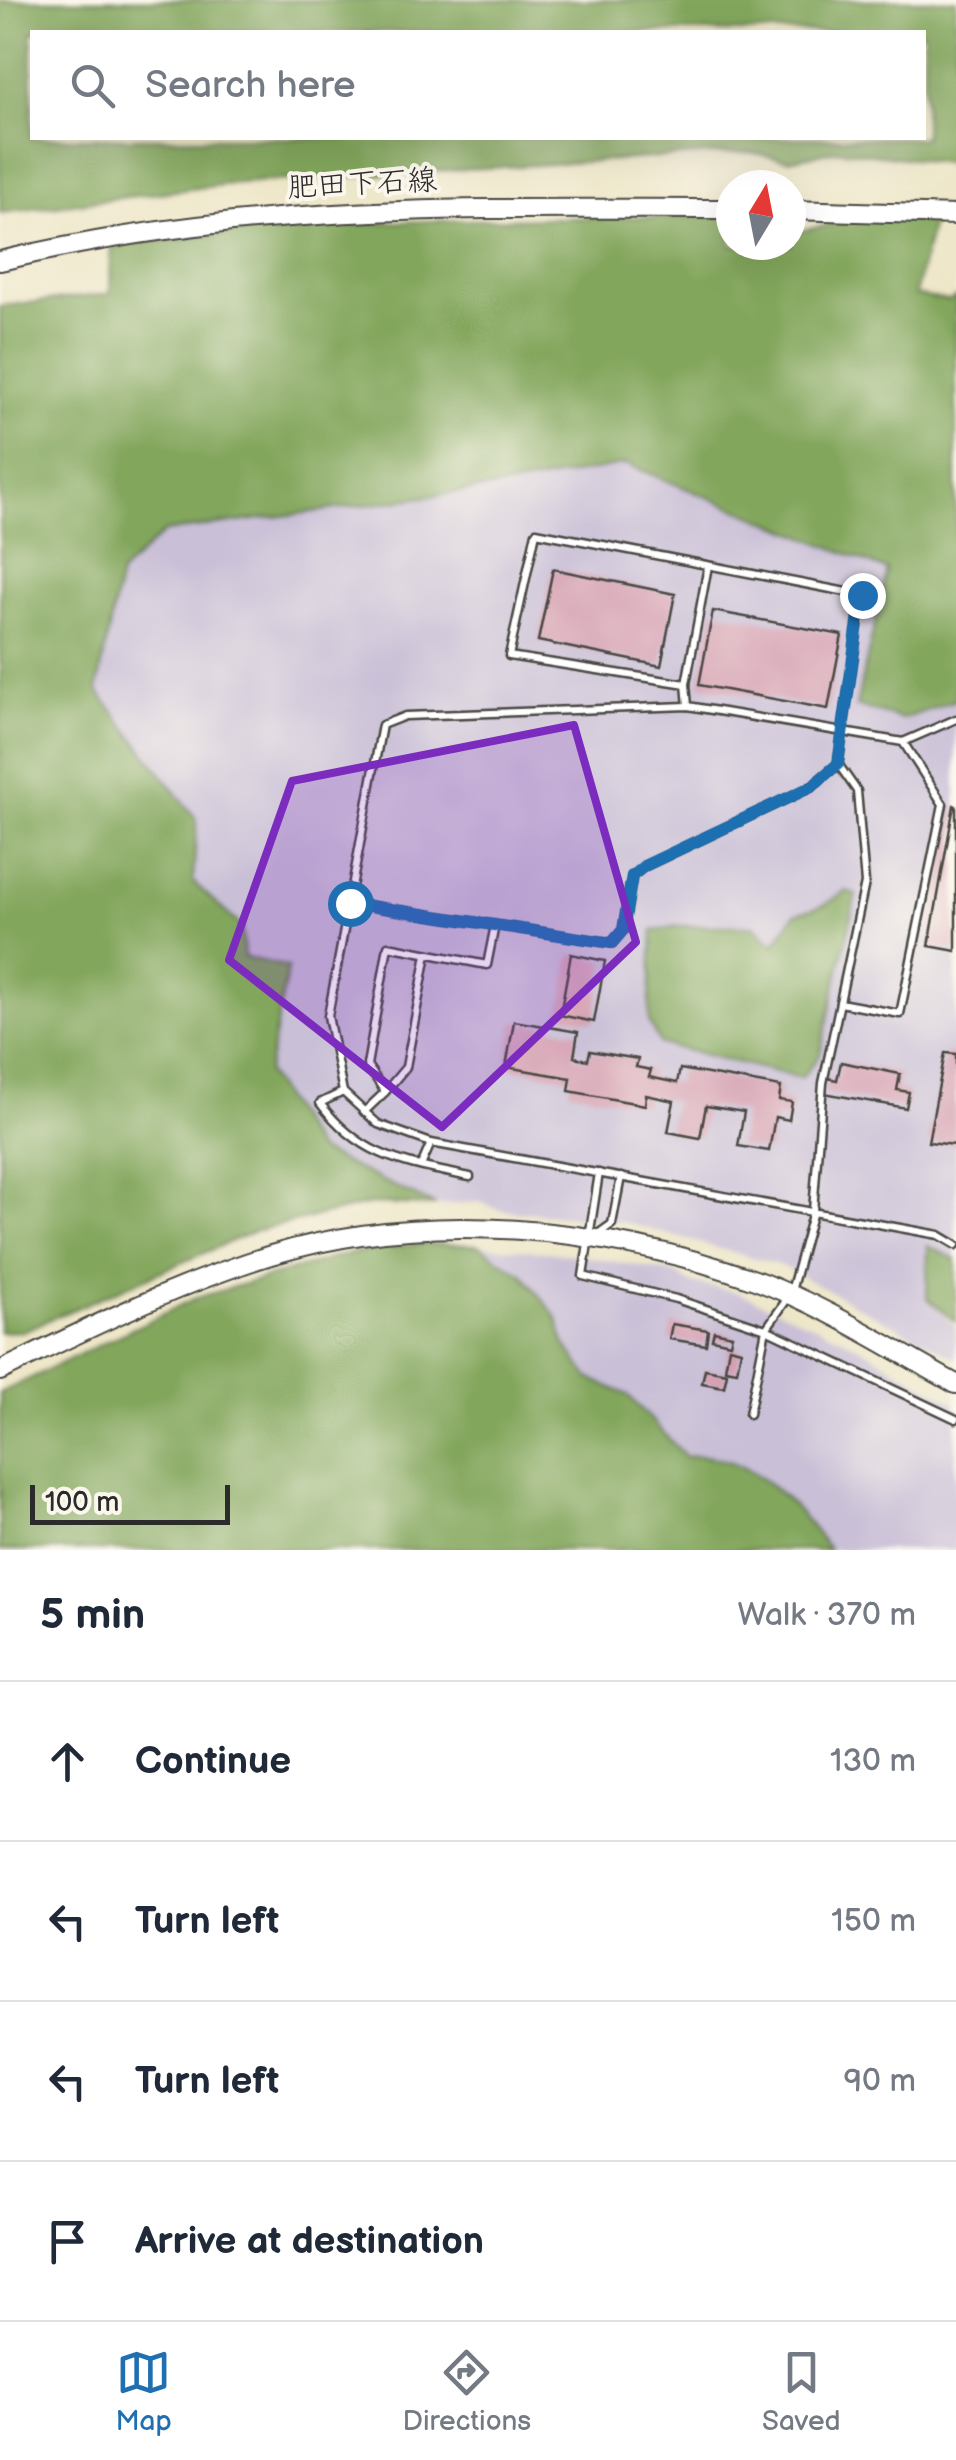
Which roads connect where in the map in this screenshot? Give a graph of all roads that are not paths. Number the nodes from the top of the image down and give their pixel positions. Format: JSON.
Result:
{"nodes":[{"id":1,"x":716,"y":210,"type":"edge"},
{"id":2,"x":806,"y":211,"type":"edge"},
{"id":3,"x":956,"y":216,"type":"edge"},
{"id":4,"x":0,"y":261,"type":"edge"},
{"id":5,"x":708,"y":566,"type":"junction"},
{"id":6,"x":686,"y":684,"type":"junction"},
{"id":7,"x":688,"y":706,"type":"junction"},
{"id":8,"x":956,"y":719,"type":"edge"},
{"id":9,"x":842,"y":733,"type":"junction"},
{"id":10,"x":903,"y":742,"type":"junction"},
{"id":11,"x":838,"y":764,"type":"junction"},
{"id":12,"x":350,"y":903,"type":"junction"},
{"id":13,"x":496,"y":925,"type":"junction"},
{"id":14,"x":427,"y":954,"type":"junction"},
{"id":15,"x":840,"y":1003,"type":"junction"},
{"id":16,"x":343,"y":1092,"type":"junction"},
{"id":17,"x":385,"y":1092,"type":"junction"},
{"id":18,"x":364,"y":1112,"type":"junction"},
{"id":19,"x":431,"y":1143,"type":"junction"},
{"id":20,"x":421,"y":1166,"type":"junction"},
{"id":21,"x":598,"y":1173,"type":"junction"},
{"id":22,"x":470,"y":1177,"type":"dead end"},
{"id":23,"x":621,"y":1178,"type":"junction"},
{"id":24,"x":813,"y":1211,"type":"junction"},
{"id":25,"x":588,"y":1240,"type":"junction"},
{"id":26,"x":956,"y":1245,"type":"edge"},
{"id":27,"x":790,"y":1294,"type":"junction"},
{"id":28,"x":766,"y":1329,"type":"junction"},
{"id":29,"x":0,"y":1371,"type":"edge"},
{"id":30,"x":956,"y":1384,"type":"edge"},
{"id":31,"x":749,"y":1414,"type":"dead end"},
{"id":32,"x":956,"y":1419,"type":"edge"}],
"edges":[{"from":1,"to":4,"type":"street","name":"肥田下石線"},
{"from":2,"to":3,"type":"street"},
{"from":5,"to":6,"type":"lane"},
{"from":5,"to":6,"type":"lane"},
{"from":5,"to":9,"type":"lane"},
{"from":6,"to":7,"type":"lane"},
{"from":7,"to":9,"type":"lane"},
{"from":7,"to":12,"type":"lane"},
{"from":8,"to":10,"type":"lane"},
{"from":9,"to":10,"type":"lane"},
{"from":9,"to":11,"type":"lane"},
{"from":10,"to":15,"type":"lane"},
{"from":11,"to":13,"type":"lane"},
{"from":11,"to":15,"type":"lane"},
{"from":12,"to":13,"type":"lane"},
{"from":12,"to":16,"type":"lane"},
{"from":13,"to":14,"type":"lane"},
{"from":14,"to":17,"type":"lane"},
{"from":14,"to":17,"type":"lane"},
{"from":15,"to":24,"type":"lane"},
{"from":16,"to":18,"type":"lane"},
{"from":16,"to":20,"type":"lane"},
{"from":17,"to":18,"type":"lane"},
{"from":18,"to":19,"type":"lane"},
{"from":19,"to":20,"type":"lane"},
{"from":19,"to":21,"type":"lane"},
{"from":20,"to":22,"type":"lane"},
{"from":21,"to":23,"type":"lane"},
{"from":21,"to":25,"type":"lane"},
{"from":23,"to":24,"type":"lane"},
{"from":23,"to":25,"type":"lane"},
{"from":24,"to":26,"type":"lane"},
{"from":24,"to":27,"type":"lane"},
{"from":25,"to":27,"type":"street"},
{"from":25,"to":28,"type":"lane"},
{"from":25,"to":29,"type":"street"},
{"from":27,"to":28,"type":"lane"},
{"from":27,"to":30,"type":"street"},
{"from":28,"to":31,"type":"lane"},
{"from":28,"to":32,"type":"lane"}]}
